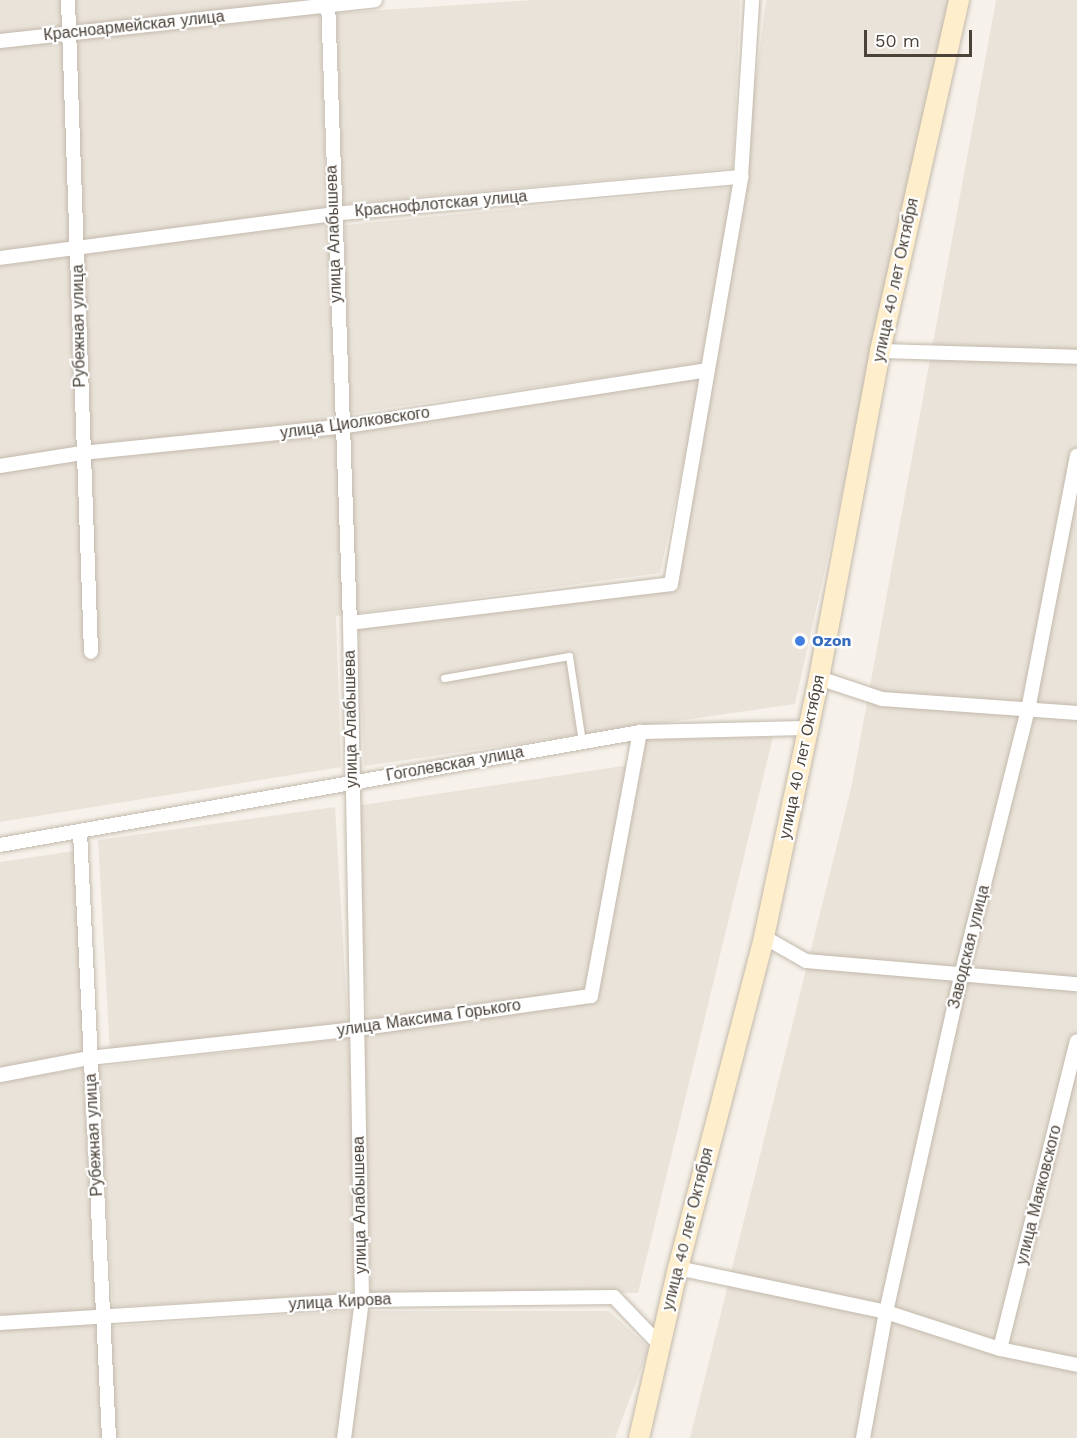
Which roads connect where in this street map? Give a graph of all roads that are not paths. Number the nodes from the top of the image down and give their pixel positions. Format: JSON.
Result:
{"nodes":[{"id":1,"x":68,"y":0,"type":"edge"},
{"id":2,"x":375,"y":0,"type":"edge"},
{"id":3,"x":752,"y":0,"type":"edge"},
{"id":4,"x":959,"y":0,"type":"edge"},
{"id":5,"x":328,"y":2,"type":"edge"},
{"id":6,"x":70,"y":33,"type":"junction"},
{"id":7,"x":0,"y":41,"type":"edge"},
{"id":8,"x":741,"y":177,"type":"junction"},
{"id":9,"x":332,"y":214,"type":"junction"},
{"id":10,"x":77,"y":246,"type":"junction"},
{"id":11,"x":0,"y":258,"type":"edge"},
{"id":12,"x":880,"y":351,"type":"junction"},
{"id":13,"x":1077,"y":357,"type":"edge"},
{"id":14,"x":708,"y":370,"type":"junction"},
{"id":15,"x":340,"y":427,"type":"junction"},
{"id":16,"x":82,"y":453,"type":"junction"},
{"id":17,"x":1077,"y":456,"type":"edge"},
{"id":18,"x":0,"y":466,"type":"edge"},
{"id":19,"x":350,"y":623,"type":"junction"},
{"id":20,"x":91,"y":652,"type":"dead end"},
{"id":21,"x":444,"y":678,"type":"dead end"},
{"id":22,"x":819,"y":678,"type":"junction"},
{"id":23,"x":1028,"y":710,"type":"junction"},
{"id":24,"x":1077,"y":713,"type":"edge"},
{"id":25,"x":807,"y":728,"type":"junction"},
{"id":26,"x":640,"y":732,"type":"junction"},
{"id":27,"x":582,"y":742,"type":"junction"},
{"id":28,"x":352,"y":782,"type":"junction"},
{"id":29,"x":80,"y":832,"type":"junction"},
{"id":30,"x":0,"y":845,"type":"edge"},
{"id":31,"x":764,"y":938,"type":"junction"},
{"id":32,"x":962,"y":972,"type":"junction"},
{"id":33,"x":1077,"y":984,"type":"edge"},
{"id":34,"x":356,"y":1029,"type":"junction"},
{"id":35,"x":1077,"y":1041,"type":"edge"},
{"id":36,"x":89,"y":1059,"type":"junction"},
{"id":37,"x":0,"y":1075,"type":"edge"},
{"id":38,"x":678,"y":1268,"type":"junction"},
{"id":39,"x":362,"y":1300,"type":"junction"},
{"id":40,"x":886,"y":1312,"type":"junction"},
{"id":41,"x":105,"y":1317,"type":"junction"},
{"id":42,"x":0,"y":1323,"type":"edge"},
{"id":43,"x":660,"y":1345,"type":"junction"},
{"id":44,"x":1000,"y":1349,"type":"junction"},
{"id":45,"x":1077,"y":1365,"type":"edge"},
{"id":46,"x":109,"y":1438,"type":"edge"},
{"id":47,"x":345,"y":1438,"type":"edge"},
{"id":48,"x":639,"y":1438,"type":"edge"},
{"id":49,"x":863,"y":1438,"type":"edge"}],
"edges":[{"from":1,"to":6,"type":"street","name":"Рубежная улица"},
{"from":2,"to":5,"type":"street","name":"Красноармейская улица"},
{"from":3,"to":8,"type":"street"},
{"from":4,"to":12,"type":"street","name":"улица 40 лет Октября"},
{"from":5,"to":6,"type":"street","name":"Красноармейская улица"},
{"from":5,"to":9,"type":"street","name":"улица Алабышева"},
{"from":6,"to":7,"type":"street","name":"Красноармейская улица"},
{"from":6,"to":10,"type":"street","name":"Рубежная улица"},
{"from":8,"to":9,"type":"street","name":"Краснофлотская улица"},
{"from":8,"to":14,"type":"street"},
{"from":9,"to":10,"type":"street","name":"Краснофлотская улица"},
{"from":9,"to":15,"type":"street","name":"улица Алабышева"},
{"from":10,"to":11,"type":"street","name":"Краснофлотская улица"},
{"from":10,"to":16,"type":"street","name":"Рубежная улица"},
{"from":12,"to":13,"type":"street"},
{"from":12,"to":22,"type":"street","name":"улица 40 лет Октября"},
{"from":14,"to":15,"type":"street","name":"улица Циолковского"},
{"from":14,"to":19,"type":"street"},
{"from":15,"to":16,"type":"street","name":"улица Циолковского"},
{"from":15,"to":19,"type":"street","name":"улица Алабышева"},
{"from":16,"to":18,"type":"street","name":"улица Циолковского"},
{"from":16,"to":20,"type":"street","name":"Рубежная улица"},
{"from":17,"to":23,"type":"street","name":"Заводская улица"},
{"from":19,"to":28,"type":"street","name":"улица Алабышева"},
{"from":21,"to":27,"type":"lane"},
{"from":22,"to":23,"type":"street"},
{"from":22,"to":25,"type":"street","name":"улица 40 лет Октября"},
{"from":23,"to":24,"type":"street"},
{"from":23,"to":32,"type":"street","name":"Заводская улица"},
{"from":25,"to":26,"type":"street","name":"Гоголевская улица"},
{"from":25,"to":31,"type":"street","name":"улица 40 лет Октября"},
{"from":26,"to":27,"type":"street","name":"Гоголевская улица"},
{"from":26,"to":34,"type":"street","name":"улица Максима Горького"},
{"from":27,"to":28,"type":"street","name":"Гоголевская улица"},
{"from":28,"to":29,"type":"street","name":"Гоголевская улица"},
{"from":28,"to":34,"type":"street","name":"улица Алабышева"},
{"from":29,"to":30,"type":"street","name":"Гоголевская улица"},
{"from":29,"to":36,"type":"street","name":"Рубежная улица"},
{"from":31,"to":32,"type":"street"},
{"from":31,"to":38,"type":"street","name":"улица 40 лет Октября"},
{"from":32,"to":33,"type":"street"},
{"from":32,"to":40,"type":"street","name":"Заводская улица"},
{"from":34,"to":36,"type":"street","name":"улица Максима Горького"},
{"from":34,"to":39,"type":"street","name":"улица Алабышева"},
{"from":35,"to":44,"type":"street","name":"улица Маяковского"},
{"from":36,"to":37,"type":"street","name":"улица Максима Горького"},
{"from":36,"to":41,"type":"street","name":"Рубежная улица"},
{"from":38,"to":40,"type":"street"},
{"from":38,"to":43,"type":"street","name":"улица 40 лет Октября"},
{"from":39,"to":41,"type":"street","name":"улица Кирова"},
{"from":39,"to":43,"type":"street","name":"улица Кирова"},
{"from":39,"to":47,"type":"street","name":"улица Алабышева"},
{"from":40,"to":44,"type":"street"},
{"from":40,"to":49,"type":"street","name":"Заводская улица"},
{"from":41,"to":42,"type":"street","name":"улица Кирова"},
{"from":41,"to":46,"type":"street","name":"Рубежная улица"},
{"from":43,"to":48,"type":"street","name":"улица 40 лет Октября"},
{"from":44,"to":45,"type":"street"}]}
